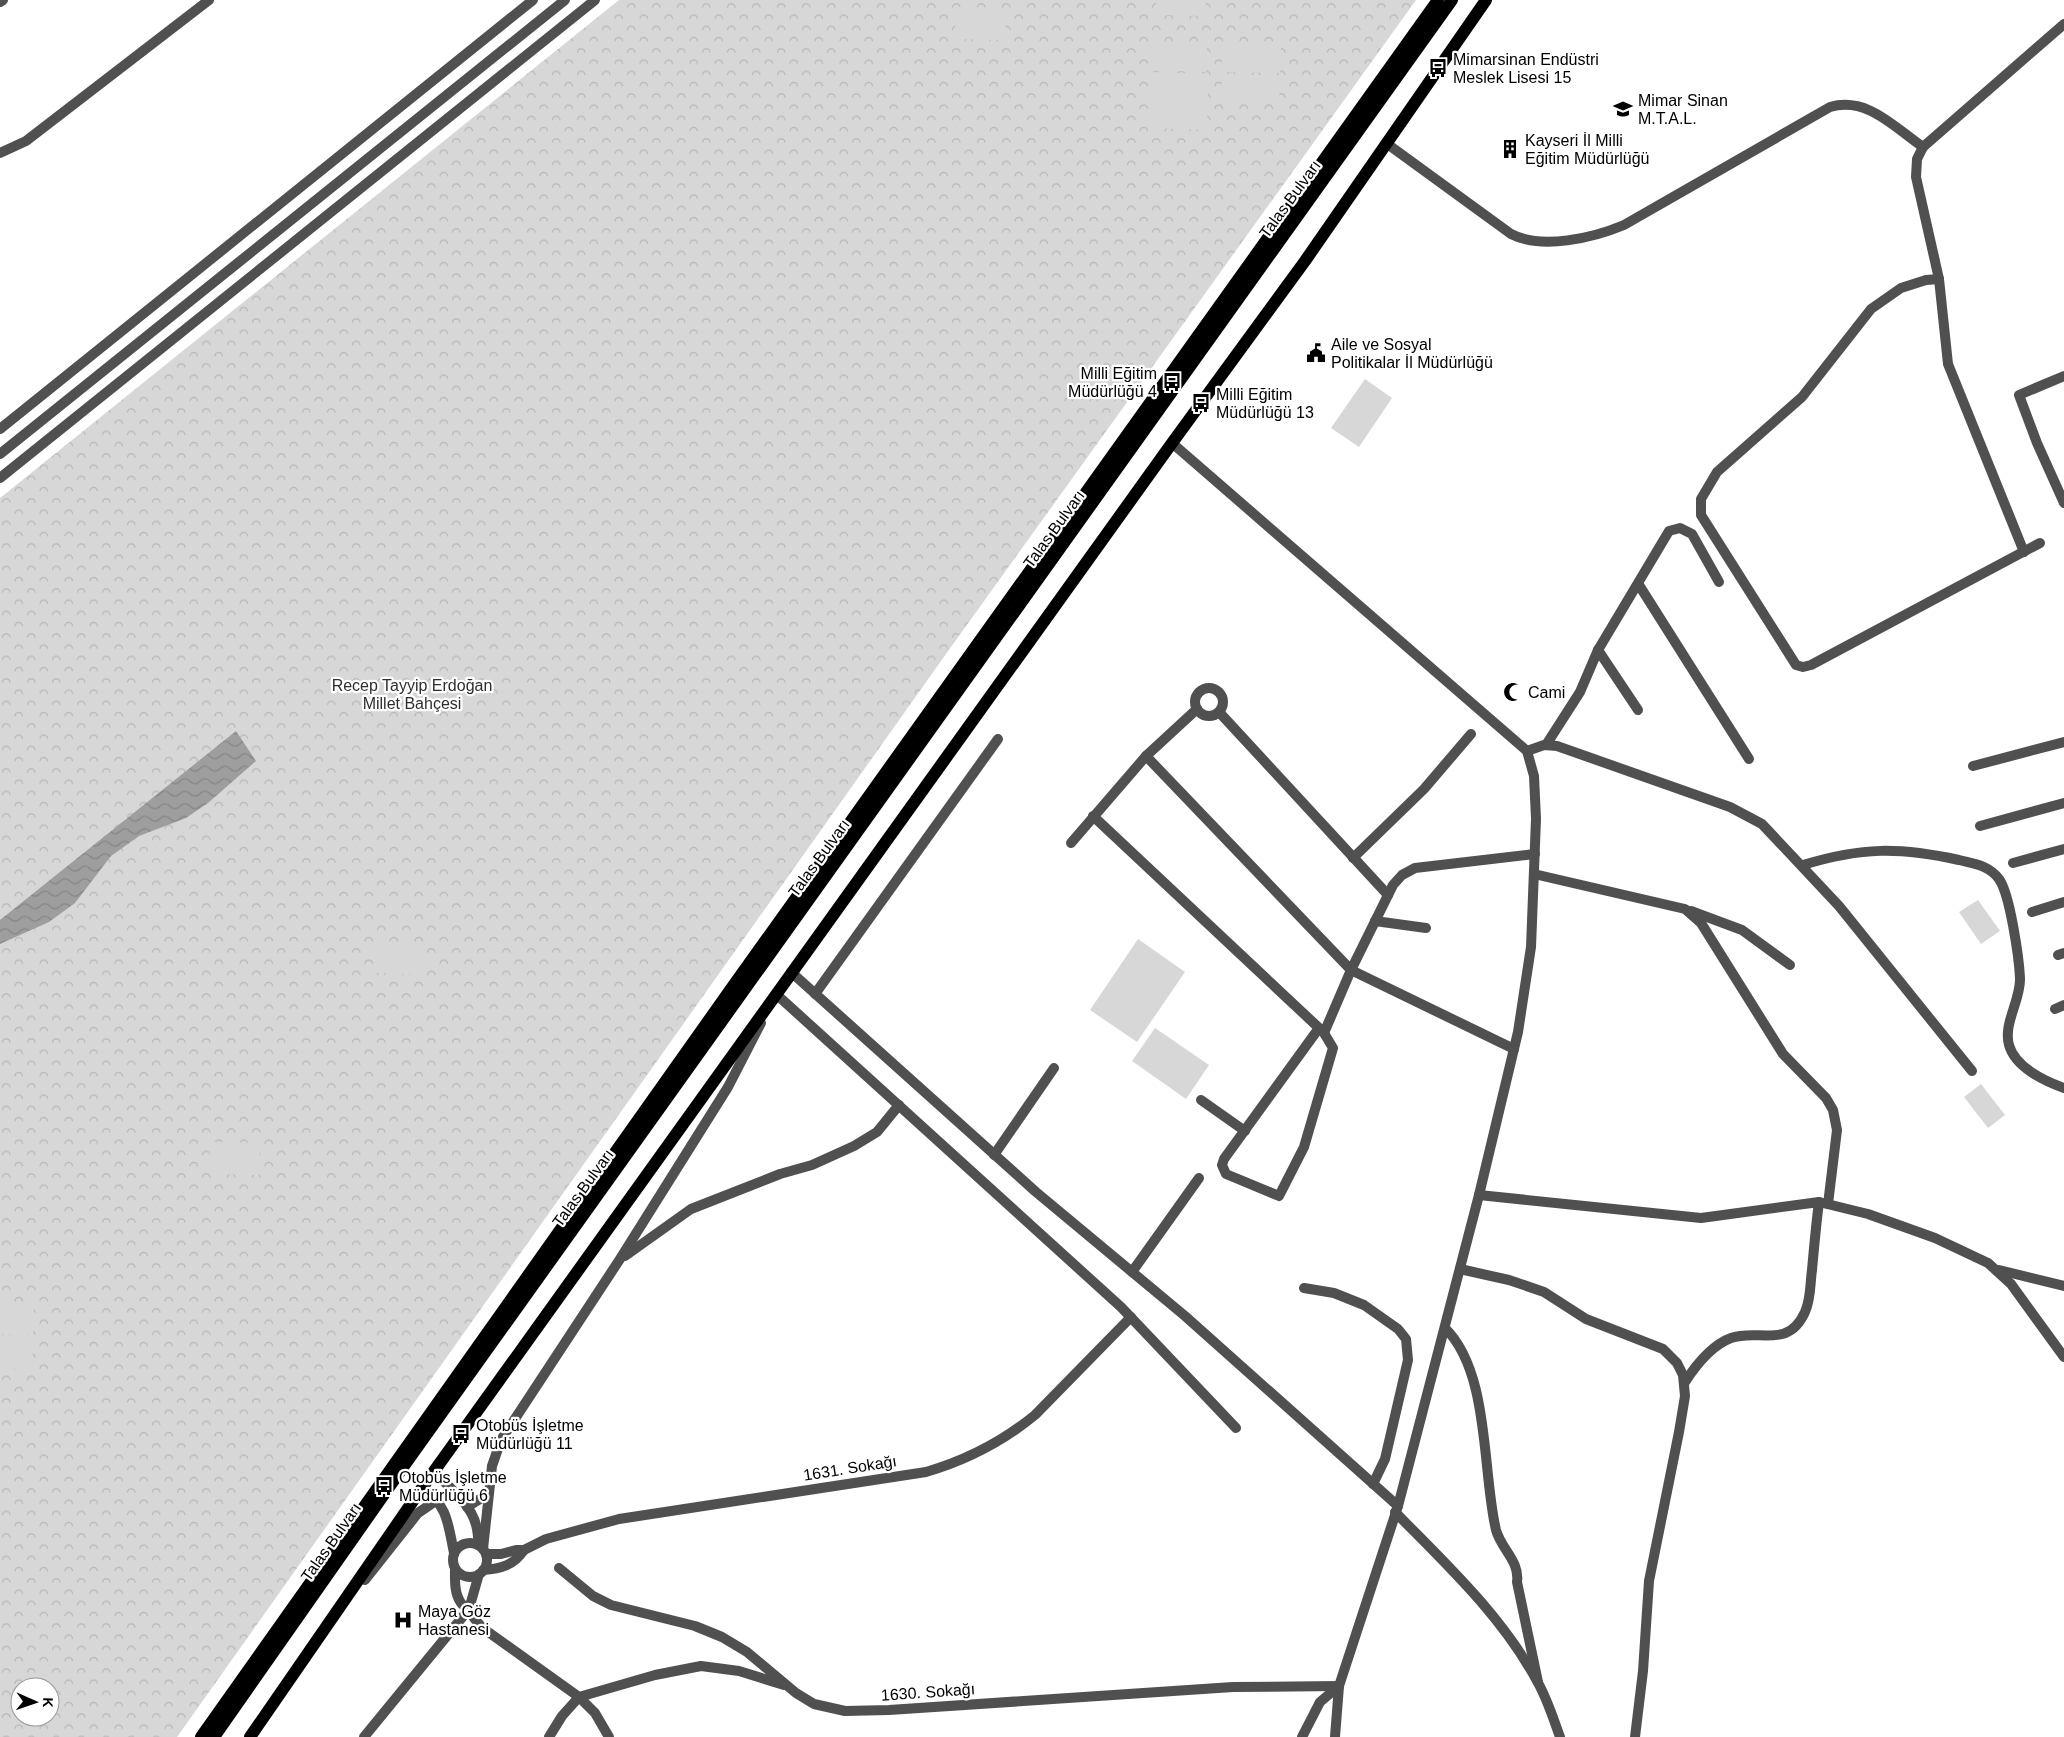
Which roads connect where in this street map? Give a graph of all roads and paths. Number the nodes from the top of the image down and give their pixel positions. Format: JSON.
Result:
{"nodes":[{"id":1,"x":209,"y":0,"type":"edge"},
{"id":2,"x":533,"y":0,"type":"edge"},
{"id":3,"x":565,"y":0,"type":"edge"},
{"id":4,"x":594,"y":0,"type":"edge"},
{"id":5,"x":1438,"y":0,"type":"edge"},
{"id":6,"x":1452,"y":0,"type":"edge"},
{"id":7,"x":1486,"y":0,"type":"edge"},
{"id":8,"x":2064,"y":24,"type":"edge"},
{"id":9,"x":1386,"y":143,"type":"junction"},
{"id":10,"x":1923,"y":147,"type":"junction"},
{"id":11,"x":0,"y":153,"type":"edge"},
{"id":12,"x":1939,"y":279,"type":"junction"},
{"id":13,"x":2064,"y":376,"type":"edge"},
{"id":14,"x":0,"y":429,"type":"edge"},
{"id":15,"x":1172,"y":443,"type":"junction"},
{"id":16,"x":0,"y":454,"type":"edge"},
{"id":17,"x":0,"y":478,"type":"edge"},
{"id":18,"x":2064,"y":503,"type":"edge"},
{"id":19,"x":2040,"y":543,"type":"dead end"},
{"id":20,"x":2024,"y":552,"type":"junction"},
{"id":21,"x":1720,"y":582,"type":"dead end"},
{"id":22,"x":1638,"y":585,"type":"junction"},
{"id":23,"x":1598,"y":650,"type":"junction"},
{"id":24,"x":1196,"y":709,"type":"junction"},
{"id":25,"x":1638,"y":710,"type":"dead end"},
{"id":26,"x":1219,"y":712,"type":"junction"},
{"id":27,"x":1471,"y":734,"type":"dead end"},
{"id":28,"x":998,"y":738,"type":"dead end"},
{"id":29,"x":2064,"y":742,"type":"edge"},
{"id":30,"x":1546,"y":745,"type":"junction"},
{"id":31,"x":1527,"y":751,"type":"junction"},
{"id":32,"x":1146,"y":756,"type":"junction"},
{"id":33,"x":1749,"y":759,"type":"dead end"},
{"id":34,"x":1973,"y":766,"type":"dead end"},
{"id":35,"x":2064,"y":803,"type":"edge"},
{"id":36,"x":1094,"y":816,"type":"junction"},
{"id":37,"x":1980,"y":826,"type":"dead end"},
{"id":38,"x":1071,"y":843,"type":"dead end"},
{"id":39,"x":2064,"y":849,"type":"edge"},
{"id":40,"x":1534,"y":854,"type":"junction"},
{"id":41,"x":1352,"y":858,"type":"junction"},
{"id":42,"x":2014,"y":863,"type":"dead end"},
{"id":43,"x":1803,"y":866,"type":"junction"},
{"id":44,"x":1534,"y":874,"type":"junction"},
{"id":45,"x":1388,"y":894,"type":"junction"},
{"id":46,"x":2064,"y":902,"type":"edge"},
{"id":47,"x":1685,"y":909,"type":"junction"},
{"id":48,"x":2032,"y":912,"type":"dead end"},
{"id":49,"x":1375,"y":921,"type":"junction"},
{"id":50,"x":1426,"y":928,"type":"dead end"},
{"id":51,"x":1790,"y":964,"type":"dead end"},
{"id":52,"x":1351,"y":970,"type":"junction"},
{"id":53,"x":791,"y":972,"type":"junction"},
{"id":54,"x":776,"y":994,"type":"junction"},
{"id":55,"x":815,"y":994,"type":"junction"},
{"id":56,"x":1322,"y":1030,"type":"junction"},
{"id":57,"x":1514,"y":1049,"type":"junction"},
{"id":58,"x":1054,"y":1068,"type":"dead end"},
{"id":59,"x":1972,"y":1071,"type":"dead end"},
{"id":60,"x":2064,"y":1088,"type":"edge"},
{"id":61,"x":1201,"y":1100,"type":"dead end"},
{"id":62,"x":900,"y":1106,"type":"junction"},
{"id":63,"x":1245,"y":1130,"type":"junction"},
{"id":64,"x":994,"y":1155,"type":"junction"},
{"id":65,"x":1199,"y":1178,"type":"dead end"},
{"id":66,"x":1479,"y":1195,"type":"junction"},
{"id":67,"x":1823,"y":1203,"type":"junction"},
{"id":68,"x":620,"y":1259,"type":"junction"},
{"id":69,"x":1460,"y":1269,"type":"junction"},
{"id":70,"x":1998,"y":1270,"type":"junction"},
{"id":71,"x":1132,"y":1272,"type":"junction"},
{"id":72,"x":2064,"y":1286,"type":"edge"},
{"id":73,"x":1304,"y":1288,"type":"dead end"},
{"id":74,"x":1131,"y":1317,"type":"junction"},
{"id":75,"x":1445,"y":1328,"type":"junction"},
{"id":76,"x":2064,"y":1357,"type":"edge"},
{"id":77,"x":1685,"y":1382,"type":"junction"},
{"id":78,"x":1236,"y":1428,"type":"dead end"},
{"id":79,"x":434,"y":1472,"type":"junction"},
{"id":80,"x":1372,"y":1484,"type":"junction"},
{"id":81,"x":422,"y":1488,"type":"junction"},
{"id":82,"x":488,"y":1494,"type":"junction"},
{"id":83,"x":437,"y":1500,"type":"junction"},
{"id":84,"x":467,"y":1507,"type":"junction"},
{"id":85,"x":1397,"y":1509,"type":"junction"},
{"id":86,"x":482,"y":1550,"type":"junction"},
{"id":87,"x":524,"y":1550,"type":"junction"},
{"id":88,"x":454,"y":1553,"type":"junction"},
{"id":89,"x":455,"y":1568,"type":"junction"},
{"id":90,"x":559,"y":1568,"type":"dead end"},
{"id":91,"x":481,"y":1572,"type":"junction"},
{"id":92,"x":468,"y":1609,"type":"junction"},
{"id":93,"x":330,"y":1621,"type":"junction"},
{"id":94,"x":1538,"y":1682,"type":"junction"},
{"id":95,"x":788,"y":1686,"type":"junction"},
{"id":96,"x":1339,"y":1686,"type":"junction"},
{"id":97,"x":579,"y":1697,"type":"junction"},
{"id":98,"x":201,"y":1737,"type":"edge"},
{"id":99,"x":214,"y":1737,"type":"edge"},
{"id":100,"x":250,"y":1737,"type":"edge"},
{"id":101,"x":364,"y":1737,"type":"edge"},
{"id":102,"x":549,"y":1737,"type":"edge"},
{"id":103,"x":609,"y":1737,"type":"edge"},
{"id":104,"x":1302,"y":1737,"type":"edge"},
{"id":105,"x":1335,"y":1737,"type":"edge"},
{"id":106,"x":1560,"y":1737,"type":"edge"},
{"id":107,"x":1635,"y":1737,"type":"edge"}],
"edges":[{"from":1,"to":11,"type":"street"},
{"from":2,"to":14,"type":"street"},
{"from":3,"to":16,"type":"street"},
{"from":4,"to":17,"type":"street"},
{"from":5,"to":98,"type":"main road"},
{"from":6,"to":99,"type":"main road","name":"Talas Bulvarı"},
{"from":7,"to":9,"type":"main road"},
{"from":8,"to":10,"type":"street"},
{"from":9,"to":10,"type":"street"},
{"from":9,"to":15,"type":"main road"},
{"from":10,"to":12,"type":"street"},
{"from":12,"to":20,"type":"street"},
{"from":12,"to":20,"type":"street"},
{"from":13,"to":18,"type":"street"},
{"from":15,"to":31,"type":"street"},
{"from":15,"to":53,"type":"main road"},
{"from":19,"to":20,"type":"street"},
{"from":21,"to":22,"type":"street"},
{"from":22,"to":23,"type":"street"},
{"from":22,"to":33,"type":"street"},
{"from":23,"to":25,"type":"street"},
{"from":23,"to":30,"type":"street"},
{"from":24,"to":26,"type":"street"},
{"from":24,"to":26,"type":"street"},
{"from":24,"to":32,"type":"street"},
{"from":26,"to":41,"type":"street"},
{"from":27,"to":41,"type":"street"},
{"from":28,"to":55,"type":"street"},
{"from":29,"to":34,"type":"street"},
{"from":30,"to":31,"type":"street"},
{"from":30,"to":43,"type":"street"},
{"from":31,"to":40,"type":"street"},
{"from":32,"to":36,"type":"street"},
{"from":32,"to":52,"type":"street"},
{"from":35,"to":37,"type":"street"},
{"from":36,"to":38,"type":"street"},
{"from":36,"to":56,"type":"street"},
{"from":39,"to":42,"type":"street"},
{"from":40,"to":44,"type":"street"},
{"from":40,"to":45,"type":"street"},
{"from":41,"to":45,"type":"street"},
{"from":43,"to":59,"type":"street"},
{"from":43,"to":60,"type":"street"},
{"from":44,"to":47,"type":"street"},
{"from":44,"to":57,"type":"street"},
{"from":45,"to":49,"type":"street"},
{"from":46,"to":48,"type":"street"},
{"from":47,"to":51,"type":"street"},
{"from":47,"to":67,"type":"street"},
{"from":49,"to":50,"type":"street"},
{"from":49,"to":52,"type":"street"},
{"from":52,"to":56,"type":"street"},
{"from":52,"to":57,"type":"street"},
{"from":53,"to":54,"type":"main road"},
{"from":53,"to":55,"type":"street"},
{"from":54,"to":62,"type":"street"},
{"from":54,"to":68,"type":"street"},
{"from":54,"to":79,"type":"main road"},
{"from":55,"to":64,"type":"street"},
{"from":56,"to":63,"type":"street"},
{"from":56,"to":63,"type":"street"},
{"from":57,"to":66,"type":"street"},
{"from":58,"to":64,"type":"street"},
{"from":61,"to":63,"type":"street"},
{"from":62,"to":68,"type":"street"},
{"from":62,"to":74,"type":"street"},
{"from":64,"to":71,"type":"street"},
{"from":65,"to":71,"type":"street"},
{"from":66,"to":67,"type":"street"},
{"from":66,"to":69,"type":"street"},
{"from":67,"to":70,"type":"street"},
{"from":67,"to":77,"type":"street"},
{"from":68,"to":82,"type":"street"},
{"from":69,"to":75,"type":"street"},
{"from":69,"to":77,"type":"street"},
{"from":70,"to":72,"type":"street"},
{"from":70,"to":76,"type":"street"},
{"from":71,"to":80,"type":"street"},
{"from":73,"to":80,"type":"street"},
{"from":74,"to":78,"type":"street"},
{"from":74,"to":87,"type":"street","name":"1631. Sokağı"},
{"from":75,"to":85,"type":"street"},
{"from":75,"to":94,"type":"street"},
{"from":77,"to":107,"type":"street"},
{"from":79,"to":81,"type":"main road"},
{"from":79,"to":84,"type":"street"},
{"from":80,"to":85,"type":"street"},
{"from":81,"to":83,"type":"street"},
{"from":81,"to":93,"type":"main road"},
{"from":82,"to":84,"type":"street"},
{"from":82,"to":86,"type":"street"},
{"from":83,"to":88,"type":"street"},
{"from":83,"to":93,"type":"street"},
{"from":84,"to":86,"type":"street"},
{"from":85,"to":94,"type":"street"},
{"from":85,"to":96,"type":"street"},
{"from":86,"to":87,"type":"street","name":"1631. Sokağı"},
{"from":86,"to":88,"type":"street"},
{"from":86,"to":91,"type":"street"},
{"from":87,"to":91,"type":"street","name":"1631. Sokağı"},
{"from":88,"to":89,"type":"street"},
{"from":89,"to":91,"type":"street"},
{"from":89,"to":92,"type":"street"},
{"from":90,"to":95,"type":"street","name":"1630. Sokağı"},
{"from":91,"to":92,"type":"street"},
{"from":92,"to":97,"type":"street"},
{"from":92,"to":101,"type":"street"},
{"from":93,"to":100,"type":"main road"},
{"from":94,"to":106,"type":"street"},
{"from":95,"to":96,"type":"street","name":"1630. Sokağı"},
{"from":95,"to":97,"type":"street"},
{"from":96,"to":104,"type":"street"},
{"from":96,"to":105,"type":"street"},
{"from":97,"to":102,"type":"street"},
{"from":97,"to":103,"type":"street"}]}
